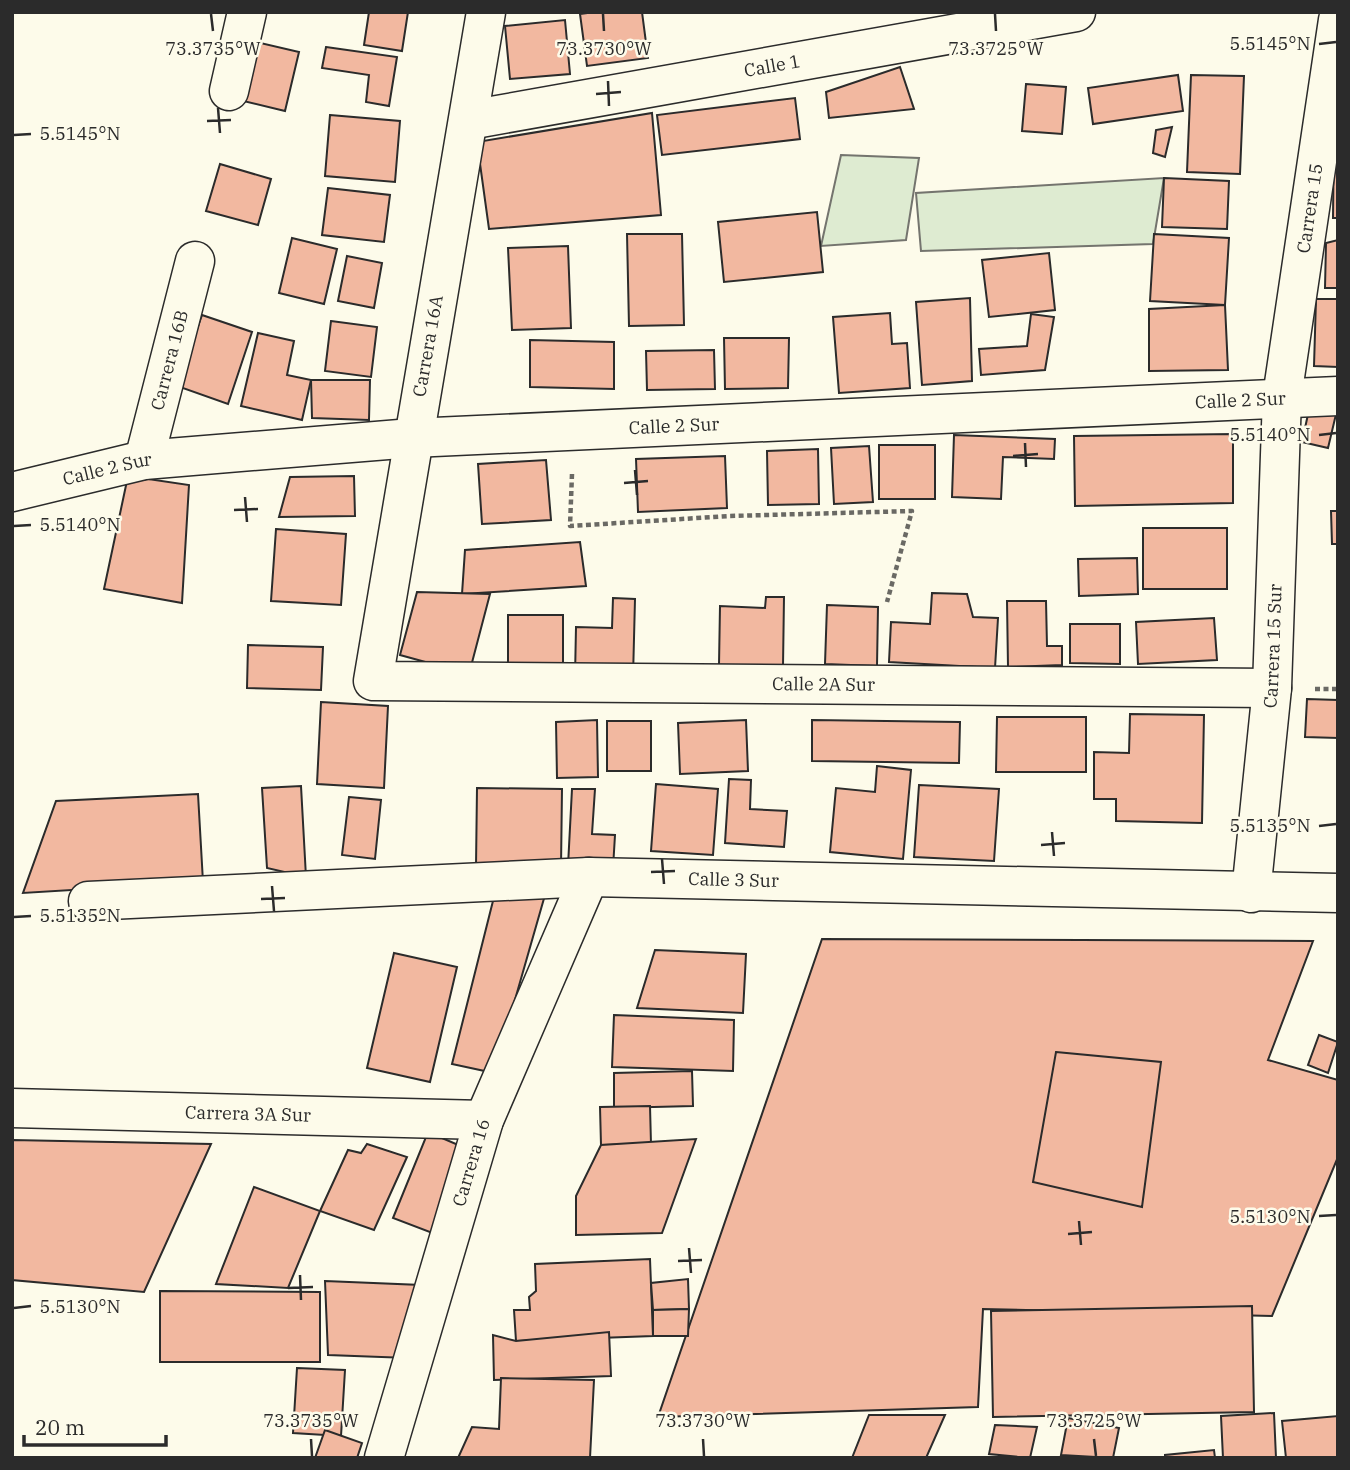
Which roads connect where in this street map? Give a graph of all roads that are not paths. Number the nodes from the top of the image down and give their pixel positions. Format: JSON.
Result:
{"nodes":[{"id":1,"x":247,"y":12,"type":"edge"},
{"id":2,"x":486,"y":12,"type":"edge"},
{"id":3,"x":1076,"y":12,"type":"edge"},
{"id":4,"x":1338,"y":20,"type":"edge"},
{"id":5,"x":896,"y":28,"type":"edge"},
{"id":6,"x":229,"y":91,"type":"dead end"},
{"id":7,"x":470,"y":120,"type":"junction"},
{"id":8,"x":195,"y":261,"type":"dead end"},
{"id":9,"x":1338,"y":396,"type":"edge"},
{"id":10,"x":1282,"y":397,"type":"junction"},
{"id":11,"x":412,"y":438,"type":"junction"},
{"id":12,"x":144,"y":460,"type":"junction"},
{"id":13,"x":12,"y":492,"type":"edge"},
{"id":14,"x":373,"y":681,"type":"joint"},
{"id":15,"x":1272,"y":688,"type":"junction"},
{"id":16,"x":589,"y":877,"type":"junction"},
{"id":17,"x":1251,"y":893,"type":"junction"},
{"id":18,"x":1338,"y":893,"type":"edge"},
{"id":19,"x":89,"y":901,"type":"dead end"},
{"id":20,"x":12,"y":1108,"type":"edge"},
{"id":21,"x":484,"y":1120,"type":"junction"},
{"id":22,"x":384,"y":1458,"type":"edge"}],
"edges":[{"from":1,"to":6,"type":"street"},
{"from":2,"to":7,"type":"street","name":"Carrera 16A"},
{"from":3,"to":5,"type":"street","name":"Calle 1"},
{"from":4,"to":10,"type":"street","name":"Carrera 15"},
{"from":5,"to":7,"type":"street","name":"Calle 1"},
{"from":7,"to":11,"type":"street","name":"Carrera 16A"},
{"from":8,"to":12,"type":"street","name":"Carrera 16B"},
{"from":9,"to":10,"type":"street","name":"Calle 2 Sur"},
{"from":10,"to":11,"type":"street","name":"Calle 2 Sur"},
{"from":10,"to":15,"type":"street","name":"Carrera 15 Sur"},
{"from":11,"to":12,"type":"street","name":"Calle 2 Sur"},
{"from":11,"to":14,"type":"street","name":"Carrera 16A"},
{"from":12,"to":13,"type":"street","name":"Calle 2 Sur"},
{"from":14,"to":15,"type":"street","name":"Calle 2A Sur"},
{"from":15,"to":17,"type":"street","name":"Carrera 15 Sur"},
{"from":16,"to":17,"type":"street","name":"Calle 3 Sur"},
{"from":16,"to":19,"type":"street","name":"Calle 3 Sur"},
{"from":16,"to":21,"type":"street","name":"Carrera 16"},
{"from":17,"to":18,"type":"street","name":"Calle 3 Sur"},
{"from":20,"to":21,"type":"street","name":"Carrera 3A Sur"},
{"from":21,"to":22,"type":"street","name":"Carrera 16"}]}
